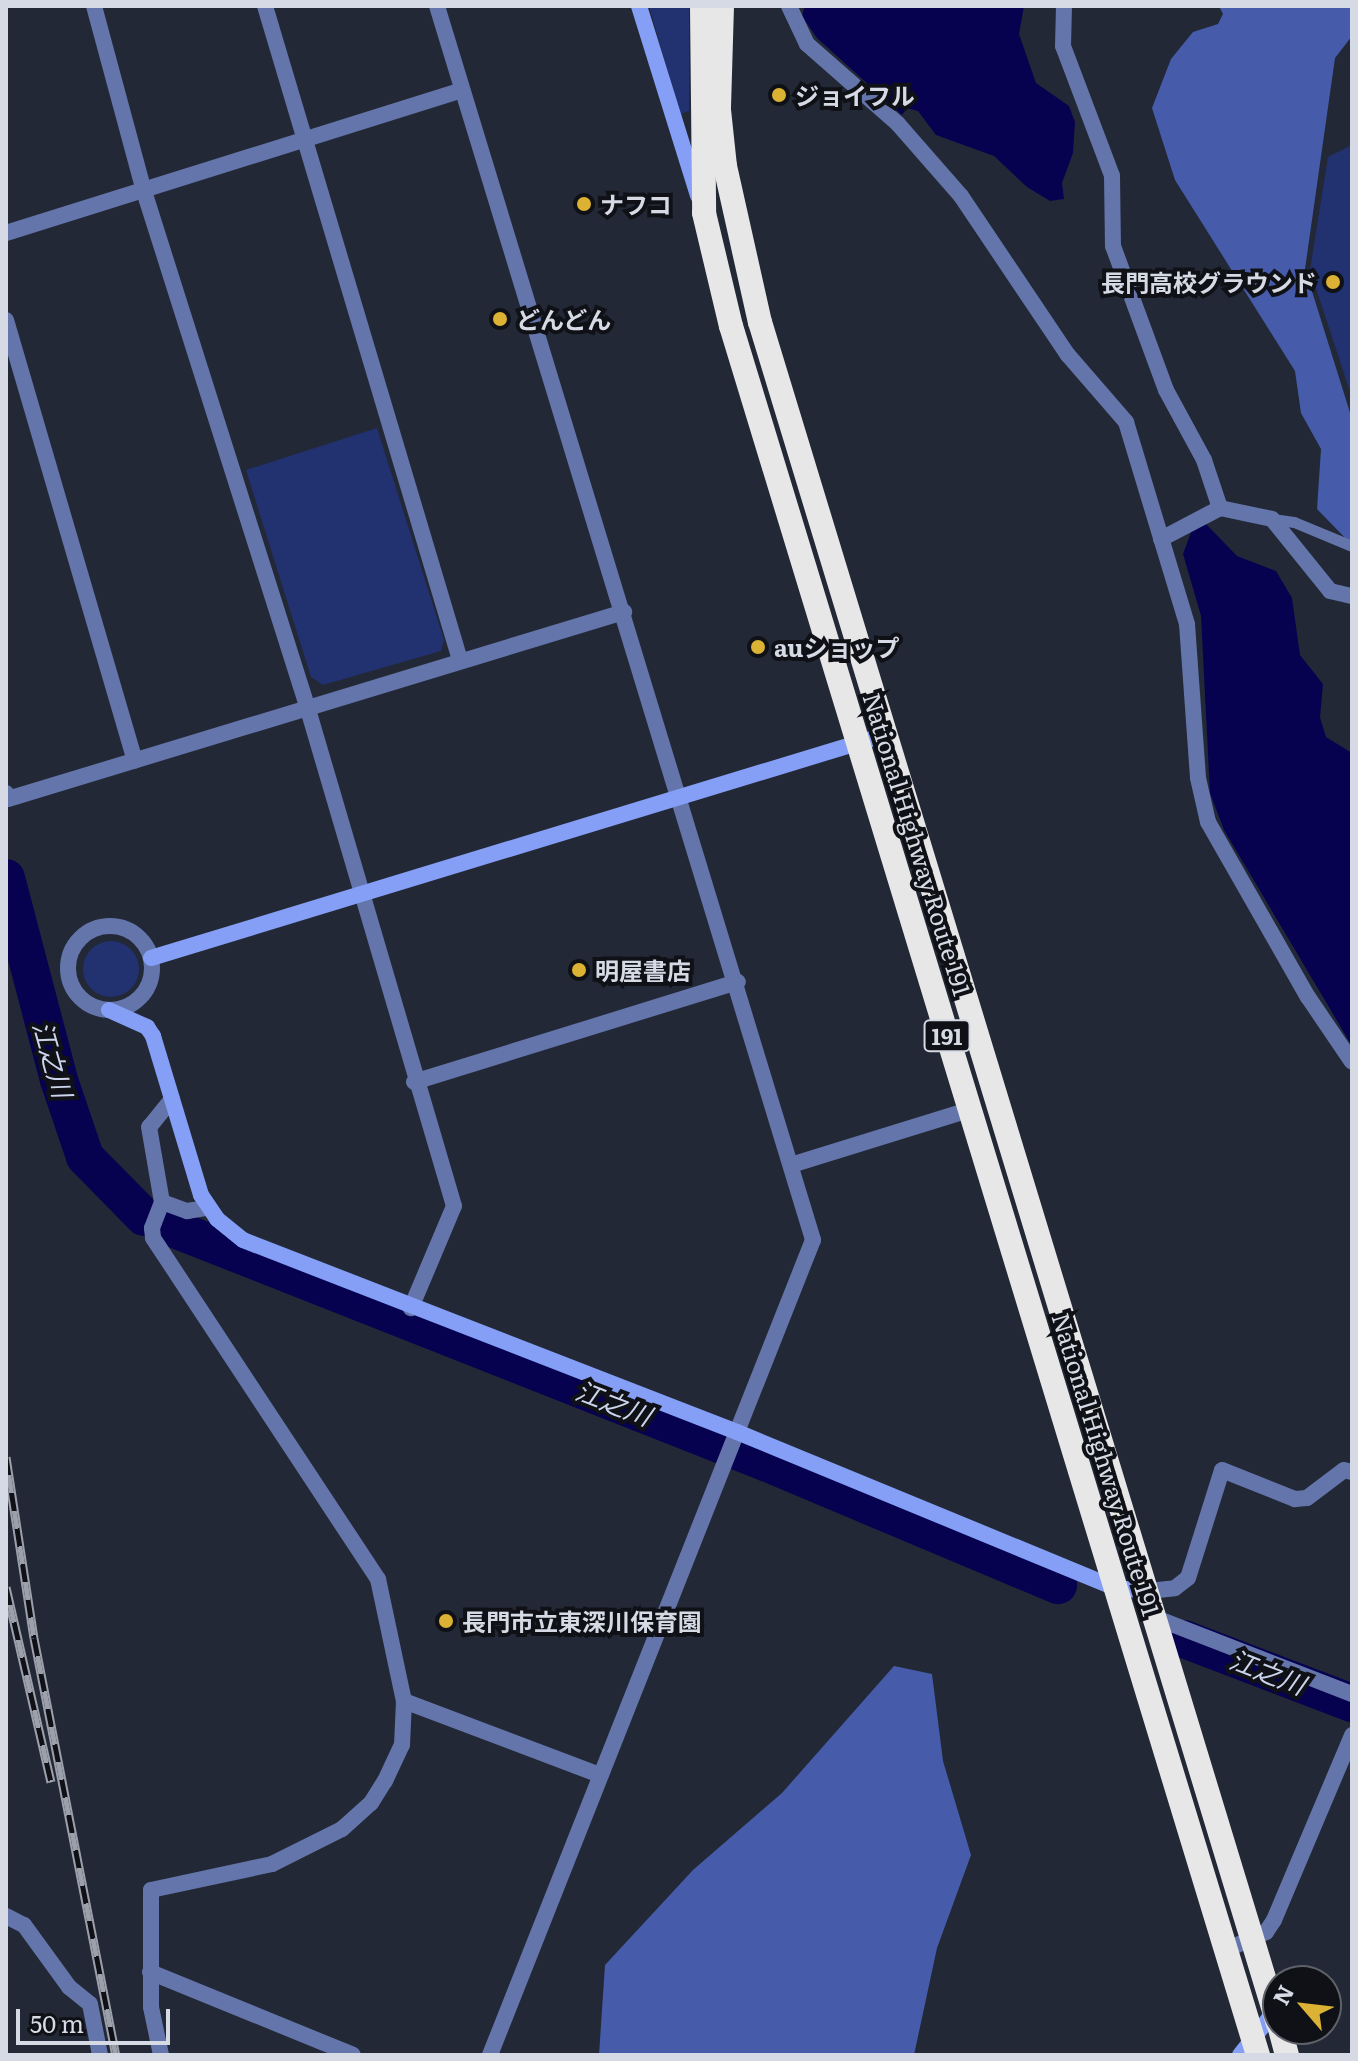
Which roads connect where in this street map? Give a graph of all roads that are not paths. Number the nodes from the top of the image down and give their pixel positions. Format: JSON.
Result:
{"nodes":[{"id":1,"x":94,"y":6,"type":"edge"},
{"id":2,"x":265,"y":6,"type":"edge"},
{"id":3,"x":437,"y":6,"type":"edge"},
{"id":4,"x":639,"y":6,"type":"edge"},
{"id":5,"x":702,"y":6,"type":"edge"},
{"id":6,"x":722,"y":6,"type":"edge"},
{"id":7,"x":789,"y":6,"type":"edge"},
{"id":8,"x":1064,"y":6,"type":"edge"},
{"id":9,"x":461,"y":90,"type":"junction"},
{"id":10,"x":304,"y":140,"type":"junction"},
{"id":11,"x":143,"y":188,"type":"junction"},
{"id":12,"x":704,"y":213,"type":"junction"},
{"id":13,"x":6,"y":233,"type":"edge"},
{"id":14,"x":6,"y":320,"type":"edge"},
{"id":15,"x":1220,"y":508,"type":"junction"},
{"id":16,"x":1272,"y":519,"type":"junction"},
{"id":17,"x":1161,"y":539,"type":"junction"},
{"id":18,"x":1352,"y":546,"type":"edge"},
{"id":19,"x":1352,"y":596,"type":"edge"},
{"id":20,"x":624,"y":612,"type":"junction"},
{"id":21,"x":460,"y":660,"type":"junction"},
{"id":22,"x":307,"y":706,"type":"junction"},
{"id":23,"x":887,"y":734,"type":"junction"},
{"id":24,"x":858,"y":743,"type":"junction"},
{"id":25,"x":135,"y":761,"type":"junction"},
{"id":26,"x":6,"y":793,"type":"edge"},
{"id":27,"x":681,"y":794,"type":"junction"},
{"id":28,"x":360,"y":893,"type":"junction"},
{"id":29,"x":151,"y":958,"type":"junction"},
{"id":30,"x":738,"y":982,"type":"junction"},
{"id":31,"x":109,"y":1010,"type":"junction"},
{"id":32,"x":1352,"y":1062,"type":"edge"},
{"id":33,"x":414,"y":1082,"type":"junction"},
{"id":34,"x":172,"y":1099,"type":"junction"},
{"id":35,"x":969,"y":1110,"type":"junction"},
{"id":36,"x":791,"y":1165,"type":"junction"},
{"id":37,"x":162,"y":1202,"type":"junction"},
{"id":38,"x":207,"y":1208,"type":"junction"},
{"id":39,"x":411,"y":1308,"type":"junction"},
{"id":40,"x":737,"y":1432,"type":"junction"},
{"id":41,"x":1352,"y":1472,"type":"edge"},
{"id":42,"x":1115,"y":1588,"type":"junction"},
{"id":43,"x":1148,"y":1591,"type":"junction"},
{"id":44,"x":1156,"y":1618,"type":"junction"},
{"id":45,"x":1352,"y":1694,"type":"edge"},
{"id":46,"x":404,"y":1701,"type":"junction"},
{"id":47,"x":1352,"y":1735,"type":"edge"},
{"id":48,"x":600,"y":1775,"type":"junction"},
{"id":49,"x":6,"y":1916,"type":"edge"},
{"id":50,"x":1255,"y":1939,"type":"junction"},
{"id":51,"x":1226,"y":1950,"type":"junction"},
{"id":52,"x":1262,"y":1965,"type":"edge"},
{"id":53,"x":150,"y":1972,"type":"junction"},
{"id":54,"x":1250,"y":2048,"type":"edge"},
{"id":55,"x":100,"y":2055,"type":"edge"},
{"id":56,"x":161,"y":2055,"type":"edge"},
{"id":57,"x":353,"y":2055,"type":"edge"},
{"id":58,"x":490,"y":2055,"type":"edge"}],
"edges":[{"from":1,"to":11,"type":"street"},
{"from":2,"to":10,"type":"street"},
{"from":3,"to":9,"type":"street"},
{"from":4,"to":12,"type":"street"},
{"from":5,"to":12,"type":"highway","name":"National Highway Route 191","number":"191"},
{"from":6,"to":23,"type":"highway","name":"National Highway Route 191","number":"191"},
{"from":7,"to":17,"type":"street"},
{"from":8,"to":15,"type":"street"},
{"from":9,"to":10,"type":"street"},
{"from":9,"to":20,"type":"street"},
{"from":10,"to":11,"type":"street"},
{"from":10,"to":21,"type":"street"},
{"from":11,"to":13,"type":"street"},
{"from":11,"to":22,"type":"street"},
{"from":12,"to":24,"type":"highway","name":"National Highway Route 191","number":"191"},
{"from":14,"to":25,"type":"street"},
{"from":15,"to":16,"type":"street"},
{"from":15,"to":17,"type":"street"},
{"from":16,"to":18,"type":"lane"},
{"from":16,"to":19,"type":"street"},
{"from":17,"to":32,"type":"street"},
{"from":20,"to":21,"type":"street"},
{"from":20,"to":27,"type":"street"},
{"from":21,"to":22,"type":"street"},
{"from":22,"to":25,"type":"street"},
{"from":22,"to":28,"type":"street"},
{"from":23,"to":24,"type":"street"},
{"from":23,"to":43,"type":"highway","name":"National Highway Route 191","number":"191"},
{"from":24,"to":27,"type":"street"},
{"from":24,"to":35,"type":"highway","name":"National Highway Route 191","number":"191"},
{"from":25,"to":26,"type":"street"},
{"from":27,"to":28,"type":"street"},
{"from":27,"to":30,"type":"street"},
{"from":28,"to":29,"type":"street"},
{"from":28,"to":33,"type":"street"},
{"from":29,"to":31,"type":"street"},
{"from":29,"to":31,"type":"street"},
{"from":30,"to":33,"type":"street"},
{"from":30,"to":36,"type":"street"},
{"from":31,"to":34,"type":"street"},
{"from":33,"to":39,"type":"street"},
{"from":34,"to":37,"type":"street"},
{"from":34,"to":38,"type":"street"},
{"from":35,"to":36,"type":"street"},
{"from":35,"to":42,"type":"highway","name":"National Highway Route 191","number":"191"},
{"from":36,"to":40,"type":"street"},
{"from":37,"to":38,"type":"street"},
{"from":37,"to":46,"type":"street"},
{"from":38,"to":39,"type":"street"},
{"from":39,"to":40,"type":"street"},
{"from":40,"to":42,"type":"street"},
{"from":40,"to":48,"type":"street"},
{"from":41,"to":43,"type":"street"},
{"from":42,"to":43,"type":"street"},
{"from":42,"to":51,"type":"highway","name":"National Highway Route 191","number":"191"},
{"from":43,"to":44,"type":"highway","name":"National Highway Route 191","number":"191"},
{"from":44,"to":45,"type":"street"},
{"from":44,"to":50,"type":"highway","name":"National Highway Route 191","number":"191"},
{"from":46,"to":48,"type":"street"},
{"from":46,"to":53,"type":"street"},
{"from":47,"to":50,"type":"street"},
{"from":48,"to":58,"type":"street"},
{"from":49,"to":55,"type":"street"},
{"from":50,"to":51,"type":"street"},
{"from":50,"to":52,"type":"highway","name":"National Highway Route 191","number":"191"},
{"from":51,"to":54,"type":"highway","name":"National Highway Route 191","number":"191"},
{"from":53,"to":56,"type":"street"},
{"from":53,"to":57,"type":"street"}]}
